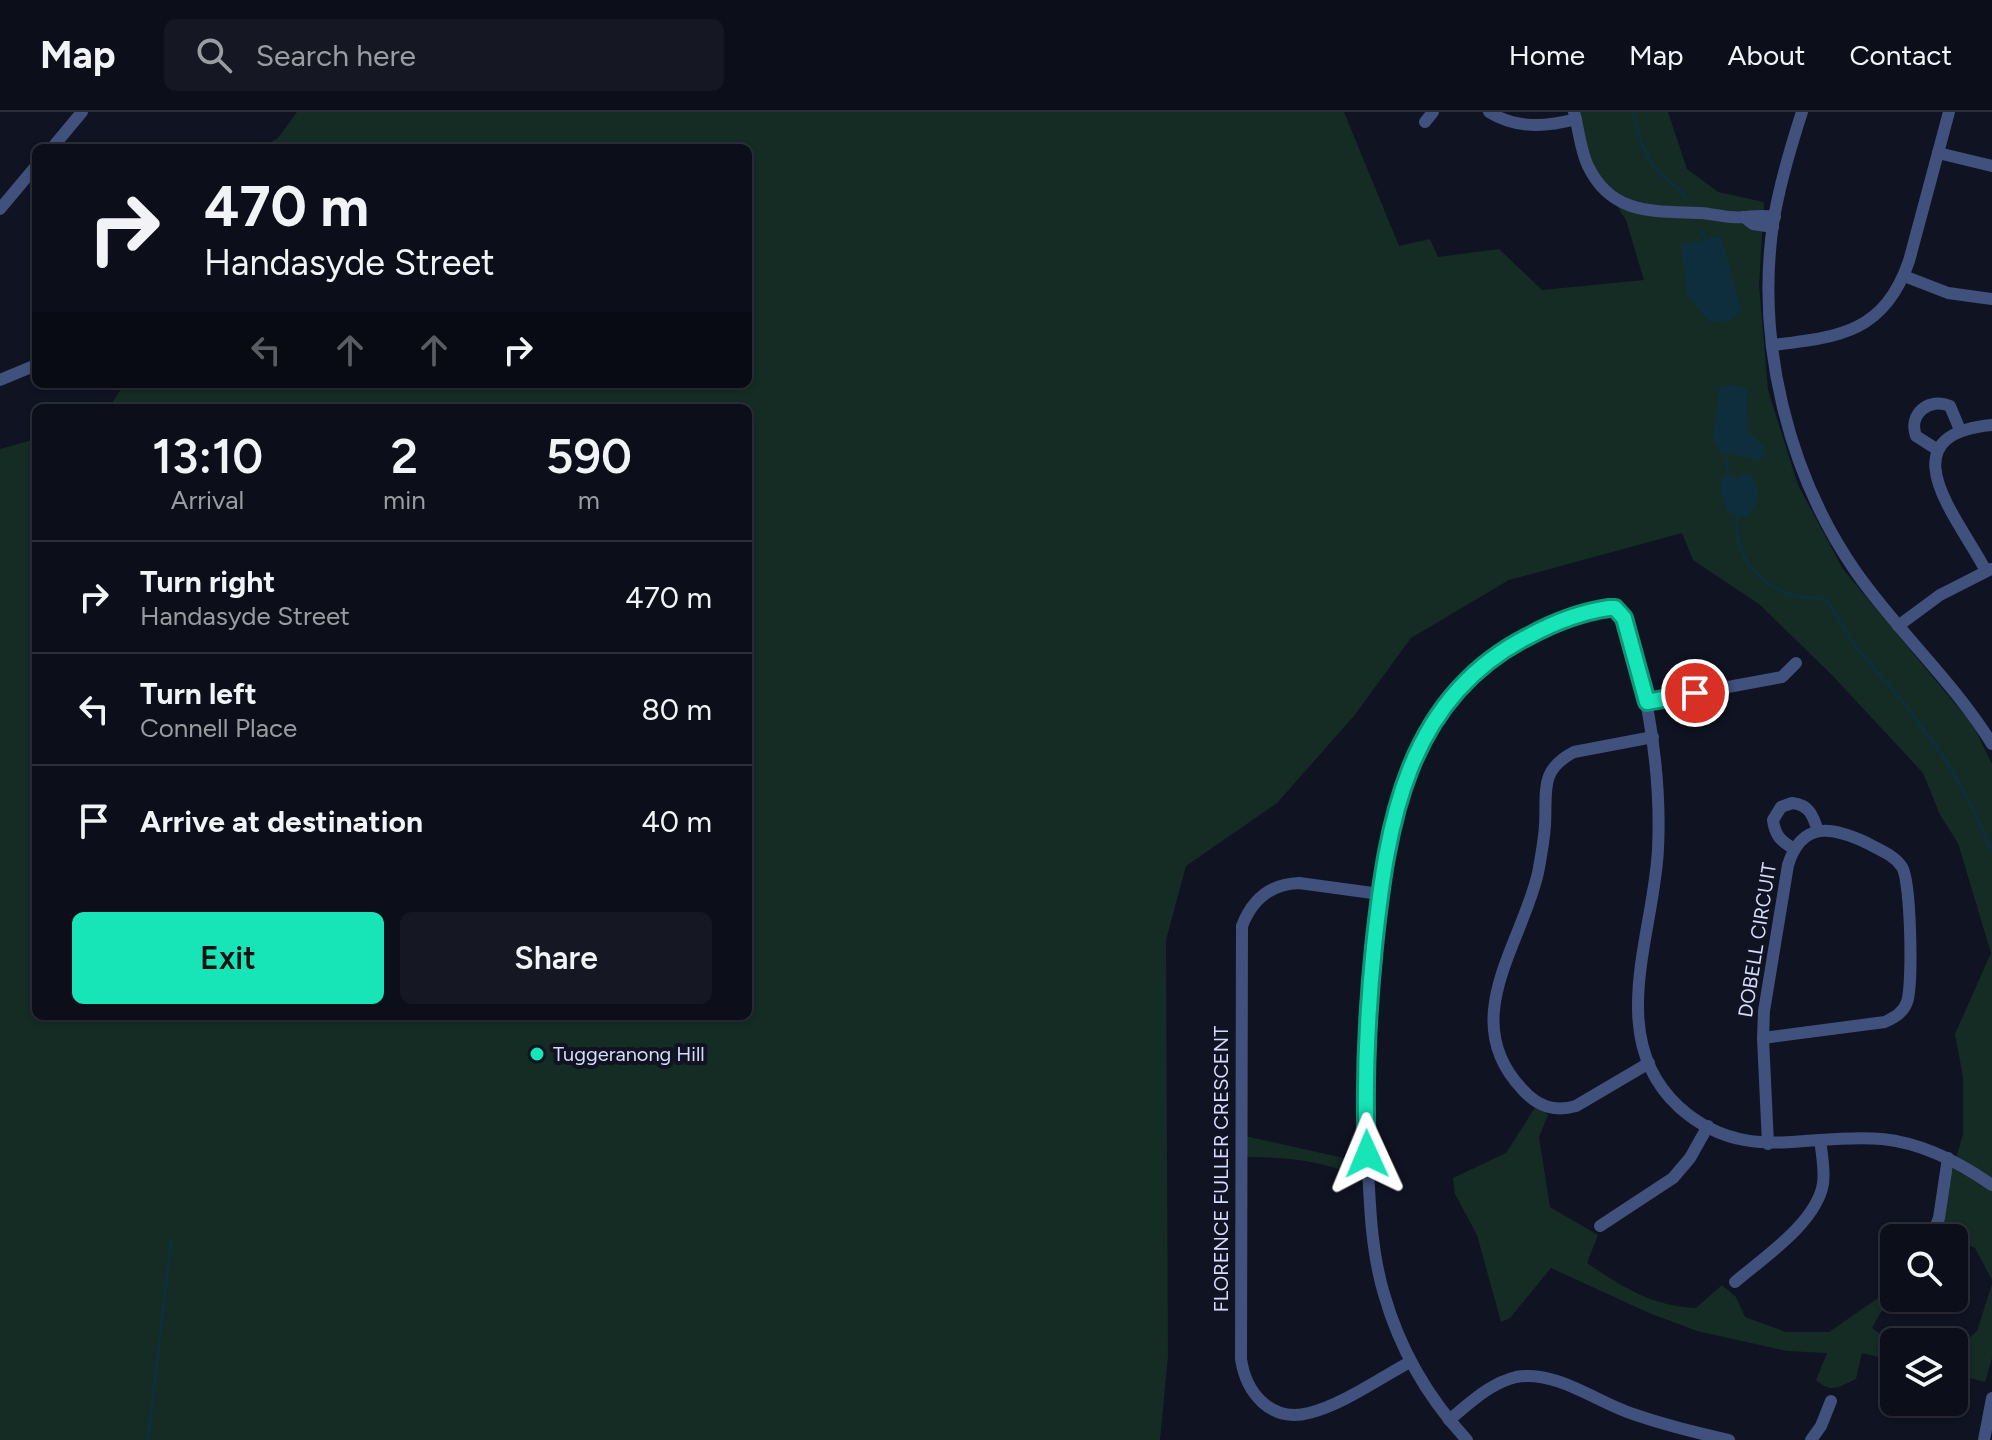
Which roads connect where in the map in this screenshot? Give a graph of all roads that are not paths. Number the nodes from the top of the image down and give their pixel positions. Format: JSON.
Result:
{"nodes":[{"id":1,"x":82,"y":112,"type":"edge"},
{"id":2,"x":1489,"y":112,"type":"edge"},
{"id":3,"x":1802,"y":112,"type":"edge"},
{"id":4,"x":1949,"y":112,"type":"edge"},
{"id":5,"x":1575,"y":116,"type":"edge"},
{"id":6,"x":55,"y":144,"type":"edge"},
{"id":7,"x":1938,"y":153,"type":"junction"},
{"id":8,"x":1992,"y":166,"type":"edge"},
{"id":9,"x":32,"y":171,"type":"edge"},
{"id":10,"x":0,"y":209,"type":"edge"},
{"id":11,"x":1774,"y":222,"type":"junction"},
{"id":12,"x":1904,"y":276,"type":"junction"},
{"id":13,"x":1992,"y":299,"type":"edge"},
{"id":14,"x":1773,"y":345,"type":"junction"},
{"id":15,"x":32,"y":367,"type":"edge"},
{"id":16,"x":0,"y":380,"type":"edge"},
{"id":17,"x":1992,"y":425,"type":"edge"},
{"id":18,"x":1960,"y":430,"type":"junction"},
{"id":19,"x":1938,"y":450,"type":"junction"},
{"id":20,"x":1989,"y":570,"type":"edge"},
{"id":21,"x":1898,"y":626,"type":"junction"},
{"id":22,"x":1796,"y":663,"type":"dead end"},
{"id":23,"x":1647,"y":702,"type":"junction"},
{"id":24,"x":1992,"y":713,"type":"edge"},
{"id":25,"x":1979,"y":722,"type":"junction"},
{"id":26,"x":1653,"y":737,"type":"junction"},
{"id":27,"x":1992,"y":744,"type":"edge"},
{"id":28,"x":1818,"y":831,"type":"junction"},
{"id":29,"x":1794,"y":849,"type":"junction"},
{"id":30,"x":1380,"y":894,"type":"junction"},
{"id":31,"x":1763,"y":1038,"type":"junction"},
{"id":32,"x":1649,"y":1063,"type":"junction"},
{"id":33,"x":1708,"y":1126,"type":"junction"},
{"id":34,"x":1820,"y":1140,"type":"junction"},
{"id":35,"x":1768,"y":1144,"type":"junction"},
{"id":36,"x":1948,"y":1158,"type":"junction"},
{"id":37,"x":1992,"y":1185,"type":"edge"},
{"id":38,"x":1937,"y":1224,"type":"edge"},
{"id":39,"x":1600,"y":1226,"type":"dead end"},
{"id":40,"x":1735,"y":1282,"type":"dead end"},
{"id":41,"x":1410,"y":1362,"type":"junction"},
{"id":42,"x":1992,"y":1398,"type":"edge"},
{"id":43,"x":1831,"y":1401,"type":"dead end"},
{"id":44,"x":1449,"y":1420,"type":"junction"},
{"id":45,"x":1467,"y":1440,"type":"edge"},
{"id":46,"x":1729,"y":1440,"type":"edge"},
{"id":47,"x":1811,"y":1440,"type":"edge"},
{"id":48,"x":1984,"y":1440,"type":"edge"}],
"edges":[{"from":1,"to":6,"type":"street"},
{"from":2,"to":5,"type":"street"},
{"from":3,"to":11,"type":"street"},
{"from":4,"to":7,"type":"street"},
{"from":5,"to":11,"type":"street"},
{"from":7,"to":8,"type":"street"},
{"from":7,"to":12,"type":"street"},
{"from":9,"to":10,"type":"street"},
{"from":11,"to":14,"type":"street"},
{"from":12,"to":13,"type":"street"},
{"from":12,"to":14,"type":"street"},
{"from":14,"to":21,"type":"street"},
{"from":15,"to":16,"type":"street"},
{"from":17,"to":18,"type":"street"},
{"from":18,"to":19,"type":"street"},
{"from":18,"to":19,"type":"street"},
{"from":19,"to":20,"type":"street"},
{"from":20,"to":21,"type":"street"},
{"from":21,"to":25,"type":"street"},
{"from":22,"to":23,"type":"street"},
{"from":23,"to":26,"type":"street"},
{"from":23,"to":30,"type":"street"},
{"from":24,"to":25,"type":"street"},
{"from":25,"to":27,"type":"street"},
{"from":26,"to":32,"type":"street"},
{"from":26,"to":32,"type":"street"},
{"from":28,"to":29,"type":"street","name":"DOBELL CIRCUIT"},
{"from":28,"to":29,"type":"street","name":"DOBELL CIRCUIT"},
{"from":28,"to":31,"type":"street","name":"DOBELL CIRCUIT"},
{"from":29,"to":31,"type":"street","name":"DOBELL CIRCUIT"},
{"from":30,"to":41,"type":"street"},
{"from":30,"to":41,"type":"street","name":"FLORENCE FULLER CRESCENT"},
{"from":31,"to":35,"type":"street","name":"DOBELL CIRCUIT"},
{"from":32,"to":33,"type":"street"},
{"from":33,"to":35,"type":"street"},
{"from":33,"to":39,"type":"street"},
{"from":34,"to":35,"type":"street"},
{"from":34,"to":36,"type":"street"},
{"from":34,"to":40,"type":"street"},
{"from":36,"to":37,"type":"street"},
{"from":36,"to":38,"type":"street"},
{"from":41,"to":44,"type":"street"},
{"from":42,"to":48,"type":"street"},
{"from":43,"to":47,"type":"street"},
{"from":44,"to":45,"type":"street"},
{"from":44,"to":46,"type":"street"}]}
